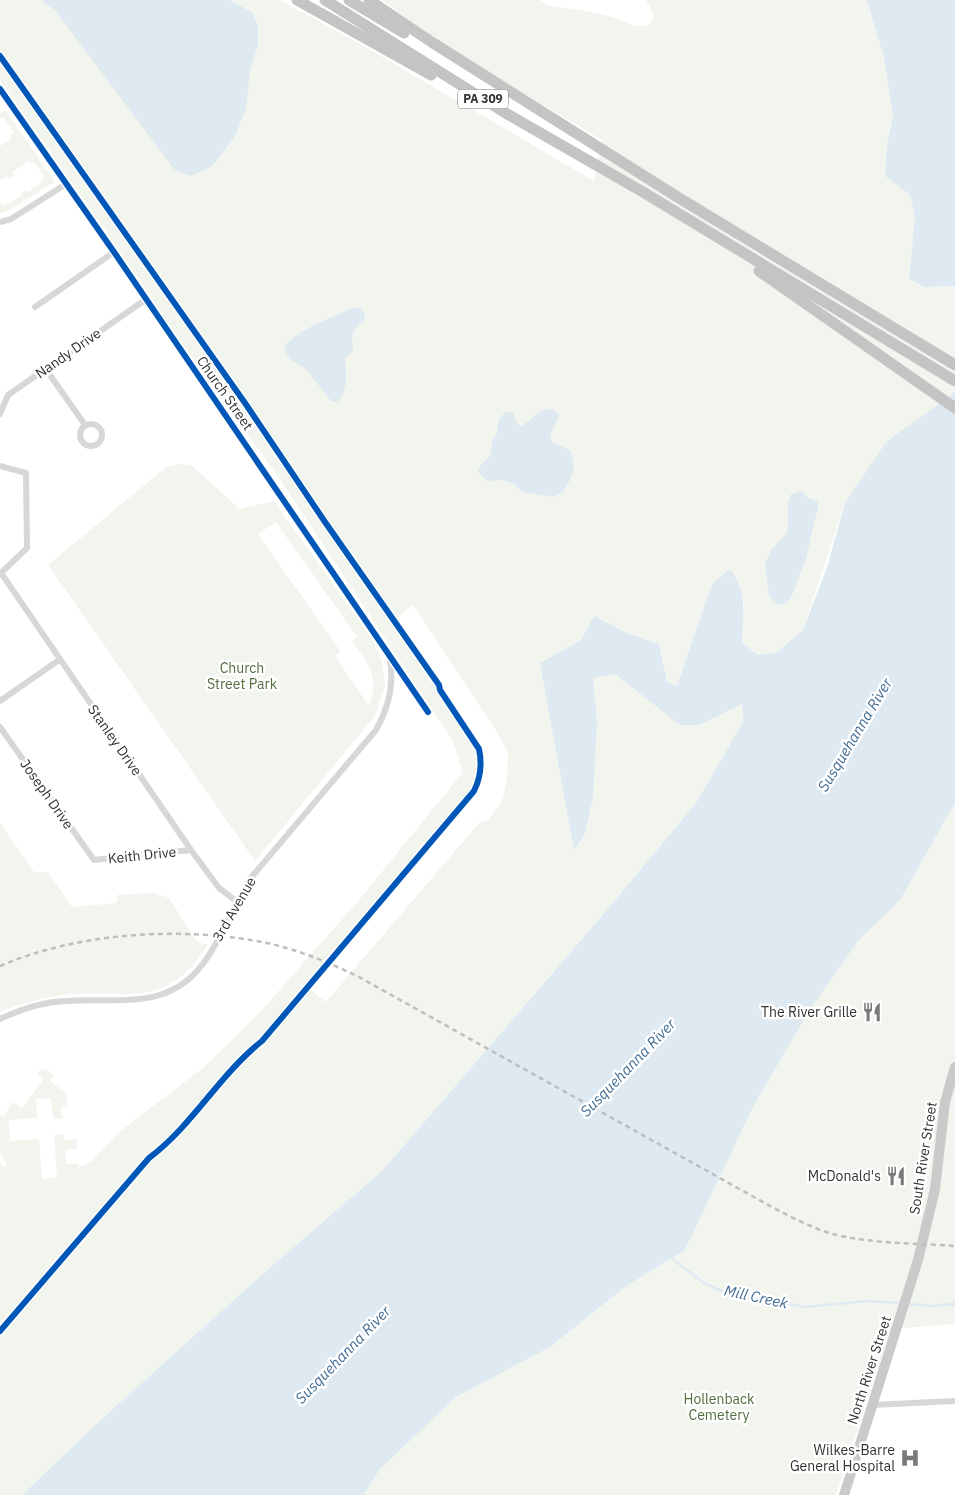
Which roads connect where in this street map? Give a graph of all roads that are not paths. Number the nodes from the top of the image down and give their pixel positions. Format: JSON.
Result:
{"nodes":[{"id":1,"x":297,"y":0,"type":"edge"},
{"id":2,"x":325,"y":0,"type":"edge"},
{"id":3,"x":349,"y":0,"type":"edge"},
{"id":4,"x":369,"y":0,"type":"edge"},
{"id":5,"x":0,"y":89,"type":"edge"},
{"id":6,"x":509,"y":115,"type":"junction"},
{"id":7,"x":651,"y":179,"type":"junction"},
{"id":8,"x":66,"y":184,"type":"junction"},
{"id":9,"x":644,"y":192,"type":"junction"},
{"id":10,"x":0,"y":222,"type":"edge"},
{"id":11,"x":114,"y":252,"type":"junction"},
{"id":12,"x":145,"y":300,"type":"junction"},
{"id":13,"x":35,"y":306,"type":"dead end"},
{"id":14,"x":875,"y":315,"type":"junction"},
{"id":15,"x":955,"y":356,"type":"edge"},
{"id":16,"x":955,"y":364,"type":"edge"},
{"id":17,"x":45,"y":368,"type":"junction"},
{"id":18,"x":955,"y":381,"type":"edge"},
{"id":19,"x":955,"y":408,"type":"edge"},
{"id":20,"x":0,"y":414,"type":"edge"},
{"id":21,"x":85,"y":426,"type":"dead end"},
{"id":22,"x":0,"y":466,"type":"edge"},
{"id":23,"x":0,"y":573,"type":"edge"},
{"id":24,"x":388,"y":651,"type":"junction"},
{"id":25,"x":59,"y":660,"type":"junction"},
{"id":26,"x":0,"y":701,"type":"edge"},
{"id":27,"x":428,"y":712,"type":"dead end"},
{"id":28,"x":0,"y":727,"type":"edge"},
{"id":29,"x":191,"y":850,"type":"junction"},
{"id":30,"x":94,"y":860,"type":"joint"},
{"id":31,"x":236,"y":901,"type":"junction"},
{"id":32,"x":0,"y":1018,"type":"edge"},
{"id":33,"x":955,"y":1067,"type":"edge"},
{"id":34,"x":912,"y":1282,"type":"joint"},
{"id":35,"x":955,"y":1401,"type":"edge"},
{"id":36,"x":872,"y":1405,"type":"junction"},
{"id":37,"x":844,"y":1495,"type":"edge"}],
"edges":[{"from":1,"to":6,"type":"highway"},
{"from":2,"to":6,"type":"highway","number":"PA 309"},
{"from":3,"to":7,"type":"highway","number":"PA 309"},
{"from":4,"to":7,"type":"highway"},
{"from":5,"to":8,"type":"street","name":"Church Street"},
{"from":6,"to":9,"type":"highway","number":"PA 309"},
{"from":7,"to":14,"type":"highway","number":"PA 309"},
{"from":8,"to":10,"type":"street"},
{"from":8,"to":11,"type":"street","name":"Church Street"},
{"from":9,"to":18,"type":"highway","number":"PA 309"},
{"from":9,"to":19,"type":"highway"},
{"from":11,"to":12,"type":"street","name":"Church Street"},
{"from":11,"to":13,"type":"street"},
{"from":12,"to":17,"type":"street","name":"Nandy Drive"},
{"from":12,"to":24,"type":"street","name":"Church Street"},
{"from":14,"to":15,"type":"highway"},
{"from":14,"to":16,"type":"highway","number":"PA 309"},
{"from":17,"to":20,"type":"street","name":"Nandy Drive"},
{"from":17,"to":21,"type":"street"},
{"from":22,"to":23,"type":"street"},
{"from":23,"to":25,"type":"street","name":"Stanley Drive"},
{"from":24,"to":27,"type":"street","name":"Church Street"},
{"from":24,"to":31,"type":"street","name":"3rd Avenue"},
{"from":25,"to":26,"type":"street"},
{"from":25,"to":29,"type":"street","name":"Stanley Drive"},
{"from":28,"to":30,"type":"street","name":"Joseph Drive"},
{"from":29,"to":30,"type":"street","name":"Keith Drive"},
{"from":29,"to":31,"type":"street","name":"Stanley Drive"},
{"from":31,"to":32,"type":"street","name":"3rd Avenue"},
{"from":33,"to":34,"type":"main road","name":"South River Street"},
{"from":34,"to":36,"type":"main road","name":"North River Street"},
{"from":35,"to":36,"type":"street"},
{"from":36,"to":37,"type":"main road","name":"North River Street"}]}
